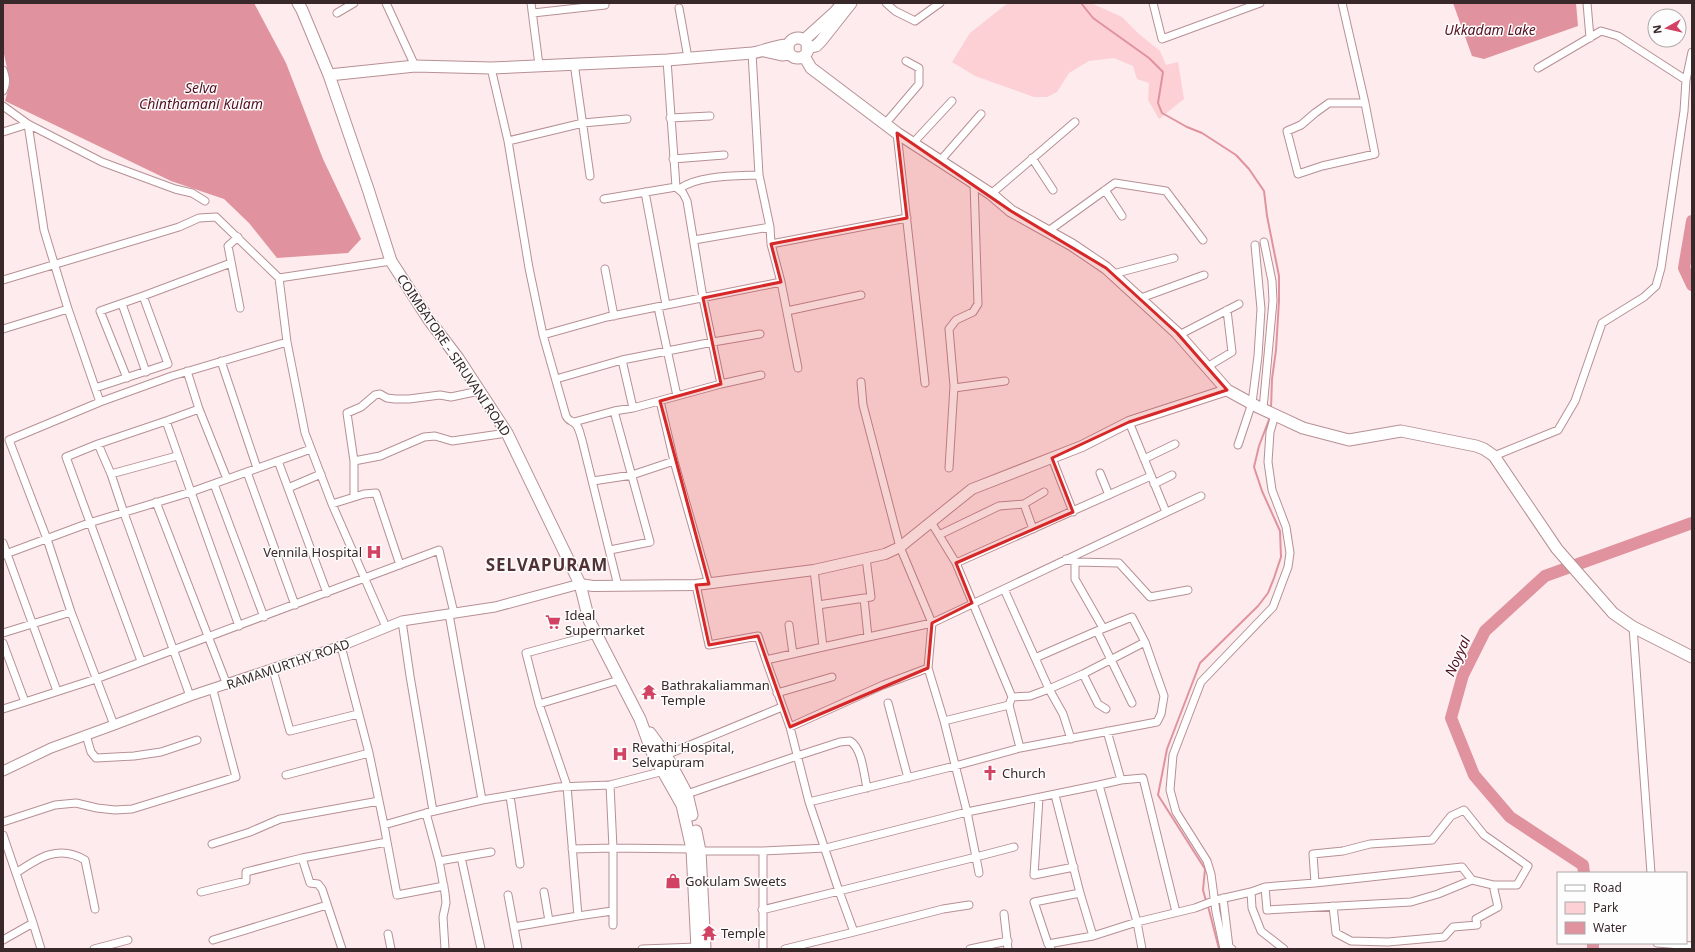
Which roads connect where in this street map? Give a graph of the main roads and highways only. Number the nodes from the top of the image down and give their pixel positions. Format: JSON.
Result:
{"nodes":[{"id":1,"x":298,"y":3,"type":"edge"},
{"id":2,"x":842,"y":3,"type":"edge"},
{"id":3,"x":851,"y":3,"type":"edge"},
{"id":4,"x":805,"y":48,"type":"junction"},
{"id":5,"x":789,"y":50,"type":"junction"},
{"id":6,"x":329,"y":75,"type":"junction"},
{"id":7,"x":1228,"y":390,"type":"junction"},
{"id":8,"x":580,"y":584,"type":"junction"},
{"id":9,"x":593,"y":586,"type":"junction"},
{"id":10,"x":585,"y":605,"type":"junction"},
{"id":11,"x":1692,"y":657,"type":"edge"},
{"id":12,"x":640,"y":720,"type":"junction"},
{"id":13,"x":696,"y":850,"type":"junction"},
{"id":14,"x":700,"y":948,"type":"edge"}],
"edges":[{"from":1,"to":6,"type":"main road","name":"COIMBATORE - SIRUVANI ROAD"},
{"from":2,"to":4,"type":"main road"},
{"from":3,"to":4,"type":"main road"},
{"from":4,"to":5,"type":"main road"},
{"from":4,"to":5,"type":"main road"},
{"from":4,"to":7,"type":"main road"},
{"from":5,"to":6,"type":"main road"},
{"from":6,"to":8,"type":"main road","name":"COIMBATORE - SIRUVANI ROAD"},
{"from":7,"to":9,"type":"main road"},
{"from":7,"to":11,"type":"main road"},
{"from":8,"to":9,"type":"main road"},
{"from":8,"to":10,"type":"main road","name":"COIMBATORE - SIRUVANI ROAD"},
{"from":9,"to":10,"type":"main road"},
{"from":10,"to":12,"type":"main road","name":"COIMBATORE - SIRUVANI ROAD"},
{"from":12,"to":13,"type":"main road","name":"COIMBATORE - SIRUVANI ROAD"},
{"from":12,"to":13,"type":"main road"},
{"from":13,"to":14,"type":"main road"}]}
